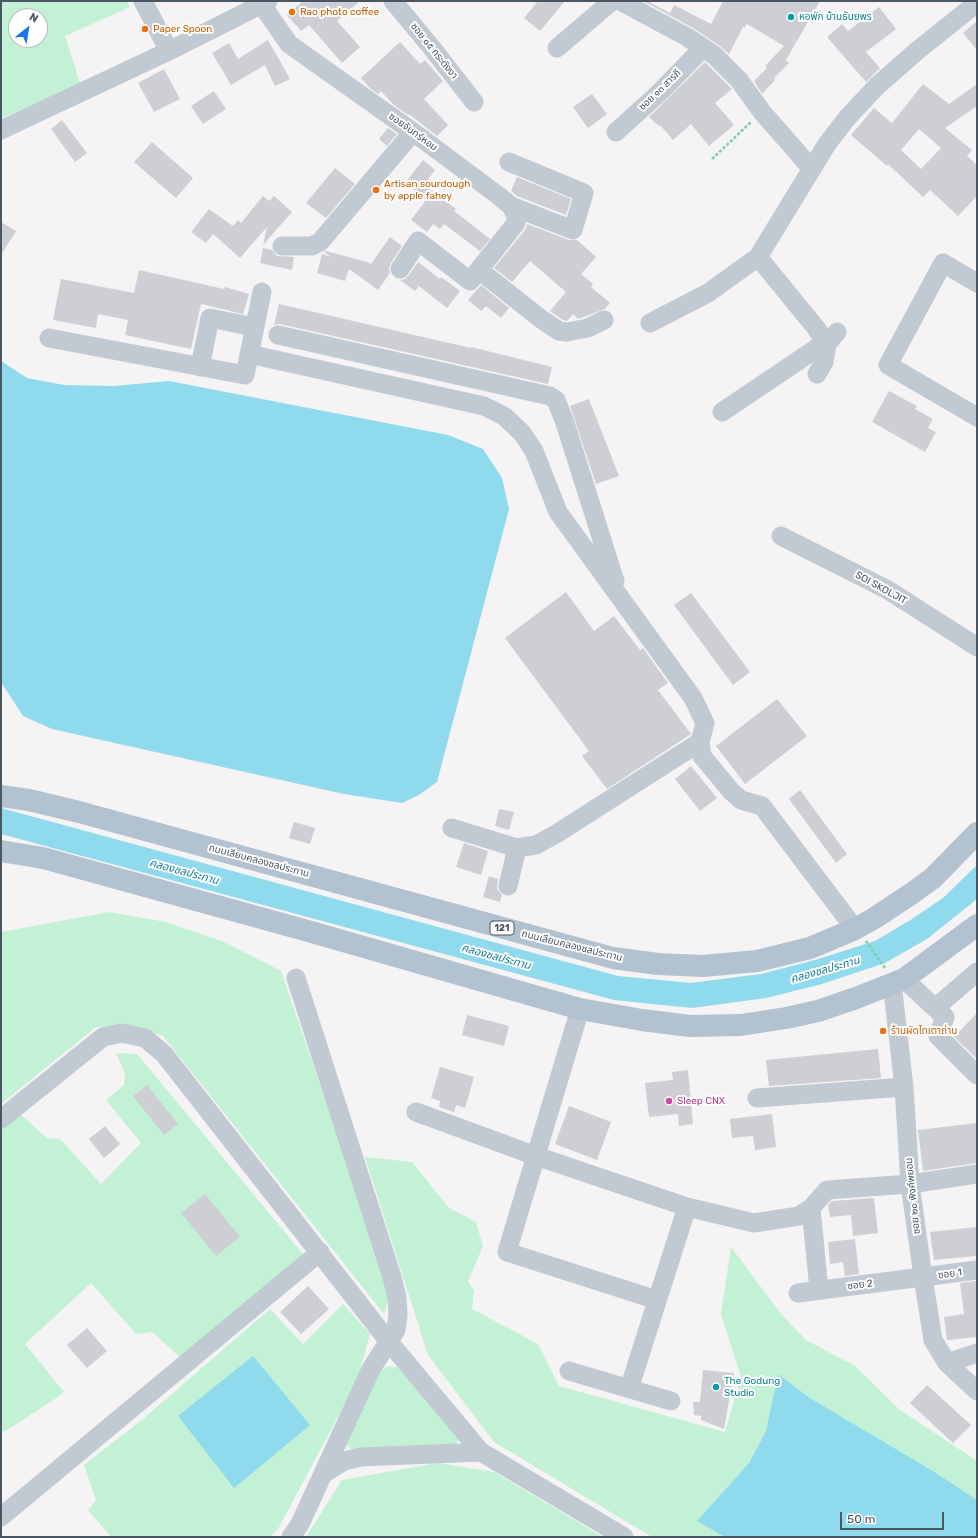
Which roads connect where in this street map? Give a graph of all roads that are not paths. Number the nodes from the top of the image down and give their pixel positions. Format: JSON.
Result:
{"nodes":[{"id":1,"x":143,"y":1,"type":"edge"},
{"id":2,"x":393,"y":1,"type":"edge"},
{"id":3,"x":612,"y":1,"type":"edge"},
{"id":4,"x":620,"y":1,"type":"edge"},
{"id":5,"x":265,"y":3,"type":"edge"},
{"id":6,"x":974,"y":11,"type":"edge"},
{"id":7,"x":558,"y":48,"type":"dead end"},
{"id":8,"x":703,"y":48,"type":"junction"},
{"id":9,"x":169,"y":51,"type":"junction"},
{"id":10,"x":474,"y":102,"type":"dead end"},
{"id":11,"x":1,"y":130,"type":"edge"},
{"id":12,"x":413,"y":132,"type":"junction"},
{"id":13,"x":616,"y":132,"type":"dead end"},
{"id":14,"x":509,"y":162,"type":"dead end"},
{"id":15,"x":812,"y":169,"type":"junction"},
{"id":16,"x":511,"y":206,"type":"junction"},
{"id":17,"x":282,"y":246,"type":"dead end"},
{"id":18,"x":758,"y":257,"type":"junction"},
{"id":19,"x":400,"y":269,"type":"dead end"},
{"id":20,"x":479,"y":270,"type":"junction"},
{"id":21,"x":977,"y":283,"type":"edge"},
{"id":22,"x":262,"y":292,"type":"dead end"},
{"id":23,"x":604,"y":320,"type":"dead end"},
{"id":24,"x":650,"y":323,"type":"dead end"},
{"id":25,"x":254,"y":327,"type":"junction"},
{"id":26,"x":278,"y":335,"type":"dead end"},
{"id":27,"x":49,"y":338,"type":"dead end"},
{"id":28,"x":832,"y":338,"type":"junction"},
{"id":29,"x":249,"y":354,"type":"junction"},
{"id":30,"x":200,"y":366,"type":"junction"},
{"id":31,"x":817,"y":374,"type":"dead end"},
{"id":32,"x":722,"y":412,"type":"dead end"},
{"id":33,"x":977,"y":416,"type":"edge"},
{"id":34,"x":781,"y":536,"type":"dead end"},
{"id":35,"x":620,"y":597,"type":"junction"},
{"id":36,"x":977,"y":647,"type":"edge"},
{"id":37,"x":700,"y":742,"type":"junction"},
{"id":38,"x":1,"y":796,"type":"edge"},
{"id":39,"x":452,"y":828,"type":"dead end"},
{"id":40,"x":977,"y":833,"type":"edge"},
{"id":41,"x":517,"y":848,"type":"junction"},
{"id":42,"x":1,"y":851,"type":"edge"},
{"id":43,"x":508,"y":886,"type":"dead end"},
{"id":44,"x":977,"y":925,"type":"edge"},
{"id":45,"x":861,"y":935,"type":"junction"},
{"id":46,"x":977,"y":972,"type":"edge"},
{"id":47,"x":894,"y":975,"type":"junction"},
{"id":48,"x":296,"y":978,"type":"dead end"},
{"id":49,"x":935,"y":1008,"type":"junction"},
{"id":50,"x":580,"y":1009,"type":"junction"},
{"id":51,"x":977,"y":1075,"type":"edge"},
{"id":52,"x":904,"y":1087,"type":"junction"},
{"id":53,"x":757,"y":1098,"type":"dead end"},
{"id":54,"x":416,"y":1112,"type":"dead end"},
{"id":55,"x":1,"y":1119,"type":"edge"},
{"id":56,"x":536,"y":1156,"type":"junction"},
{"id":57,"x":977,"y":1174,"type":"edge"},
{"id":58,"x":910,"y":1184,"type":"junction"},
{"id":59,"x":688,"y":1207,"type":"junction"},
{"id":60,"x":810,"y":1208,"type":"junction"},
{"id":61,"x":320,"y":1252,"type":"junction"},
{"id":62,"x":977,"y":1270,"type":"edge"},
{"id":63,"x":922,"y":1277,"type":"junction"},
{"id":64,"x":819,"y":1290,"type":"junction"},
{"id":65,"x":798,"y":1293,"type":"dead end"},
{"id":66,"x":657,"y":1300,"type":"junction"},
{"id":67,"x":389,"y":1342,"type":"junction"},
{"id":68,"x":977,"y":1353,"type":"edge"},
{"id":69,"x":947,"y":1363,"type":"junction"},
{"id":70,"x":569,"y":1371,"type":"dead end"},
{"id":71,"x":629,"y":1389,"type":"junction"},
{"id":72,"x":977,"y":1391,"type":"edge"},
{"id":73,"x":671,"y":1401,"type":"dead end"},
{"id":74,"x":481,"y":1452,"type":"junction"},
{"id":75,"x":325,"y":1473,"type":"junction"},
{"id":76,"x":1,"y":1517,"type":"edge"},
{"id":77,"x":291,"y":1537,"type":"edge"},
{"id":78,"x":624,"y":1537,"type":"edge"}],
"edges":[{"from":1,"to":9,"type":"street"},
{"from":2,"to":10,"type":"street","name":"ซอย ๐๕ กระดังงา"},
{"from":3,"to":7,"type":"street"},
{"from":4,"to":8,"type":"street"},
{"from":5,"to":9,"type":"street"},
{"from":5,"to":12,"type":"street","name":"ซอยจันทร์หอม"},
{"from":6,"to":15,"type":"street"},
{"from":8,"to":13,"type":"street","name":"ซอย ๑๓ สารภี"},
{"from":8,"to":15,"type":"street"},
{"from":9,"to":11,"type":"street"},
{"from":12,"to":16,"type":"street","name":"ซอยจันทร์หอม"},
{"from":12,"to":17,"type":"street"},
{"from":14,"to":16,"type":"street","name":"ซอยจันทร์หอม"},
{"from":15,"to":18,"type":"street"},
{"from":16,"to":20,"type":"street"},
{"from":18,"to":24,"type":"street"},
{"from":18,"to":28,"type":"street"},
{"from":19,"to":20,"type":"street"},
{"from":20,"to":23,"type":"street"},
{"from":21,"to":33,"type":"street"},
{"from":22,"to":25,"type":"street"},
{"from":25,"to":29,"type":"street"},
{"from":25,"to":30,"type":"street"},
{"from":26,"to":35,"type":"street"},
{"from":27,"to":30,"type":"street"},
{"from":28,"to":31,"type":"street"},
{"from":28,"to":32,"type":"street"},
{"from":29,"to":30,"type":"street"},
{"from":29,"to":35,"type":"street"},
{"from":34,"to":36,"type":"street","name":"SOI SKOLJIT"},
{"from":35,"to":37,"type":"street"},
{"from":37,"to":41,"type":"street"},
{"from":37,"to":45,"type":"street"},
{"from":38,"to":45,"type":"main road","name":"ถนนเลียบคลองชลประทาน","number":"121"},
{"from":39,"to":41,"type":"street"},
{"from":40,"to":45,"type":"main road","name":"ถนนเลียบคลองชลประทาน","number":"121"},
{"from":41,"to":43,"type":"street"},
{"from":42,"to":50,"type":"main road"},
{"from":44,"to":47,"type":"main road"},
{"from":46,"to":49,"type":"street"},
{"from":47,"to":49,"type":"street"},
{"from":47,"to":50,"type":"main road"},
{"from":47,"to":52,"type":"street","name":"ซอย ๒๐ พิงค์พยอม"},
{"from":48,"to":67,"type":"street"},
{"from":49,"to":51,"type":"street"},
{"from":50,"to":56,"type":"street"},
{"from":52,"to":53,"type":"street"},
{"from":52,"to":58,"type":"street","name":"ซอย ๒๐ พิงค์พยอม"},
{"from":54,"to":56,"type":"street"},
{"from":55,"to":61,"type":"street"},
{"from":56,"to":59,"type":"street"},
{"from":56,"to":66,"type":"street"},
{"from":57,"to":58,"type":"street"},
{"from":58,"to":60,"type":"street"},
{"from":58,"to":63,"type":"street","name":"ซอย ๒๐ พิงค์พยอม"},
{"from":59,"to":60,"type":"street"},
{"from":59,"to":66,"type":"street"},
{"from":60,"to":64,"type":"street"},
{"from":61,"to":67,"type":"street"},
{"from":61,"to":76,"type":"street"},
{"from":62,"to":63,"type":"street","name":"ซอย 1"},
{"from":63,"to":64,"type":"street","name":"ซอย 2"},
{"from":63,"to":69,"type":"street","name":"ซอย ๒๐ พิงค์พยอม"},
{"from":64,"to":65,"type":"street","name":"ซอย 2"},
{"from":66,"to":71,"type":"street"},
{"from":67,"to":74,"type":"street"},
{"from":67,"to":75,"type":"street"},
{"from":68,"to":69,"type":"street"},
{"from":69,"to":72,"type":"street","name":"ซอย ๒๐ พิงค์พยอม"},
{"from":70,"to":71,"type":"street"},
{"from":71,"to":73,"type":"street"},
{"from":74,"to":75,"type":"street"},
{"from":74,"to":78,"type":"street"},
{"from":75,"to":77,"type":"street"}]}
